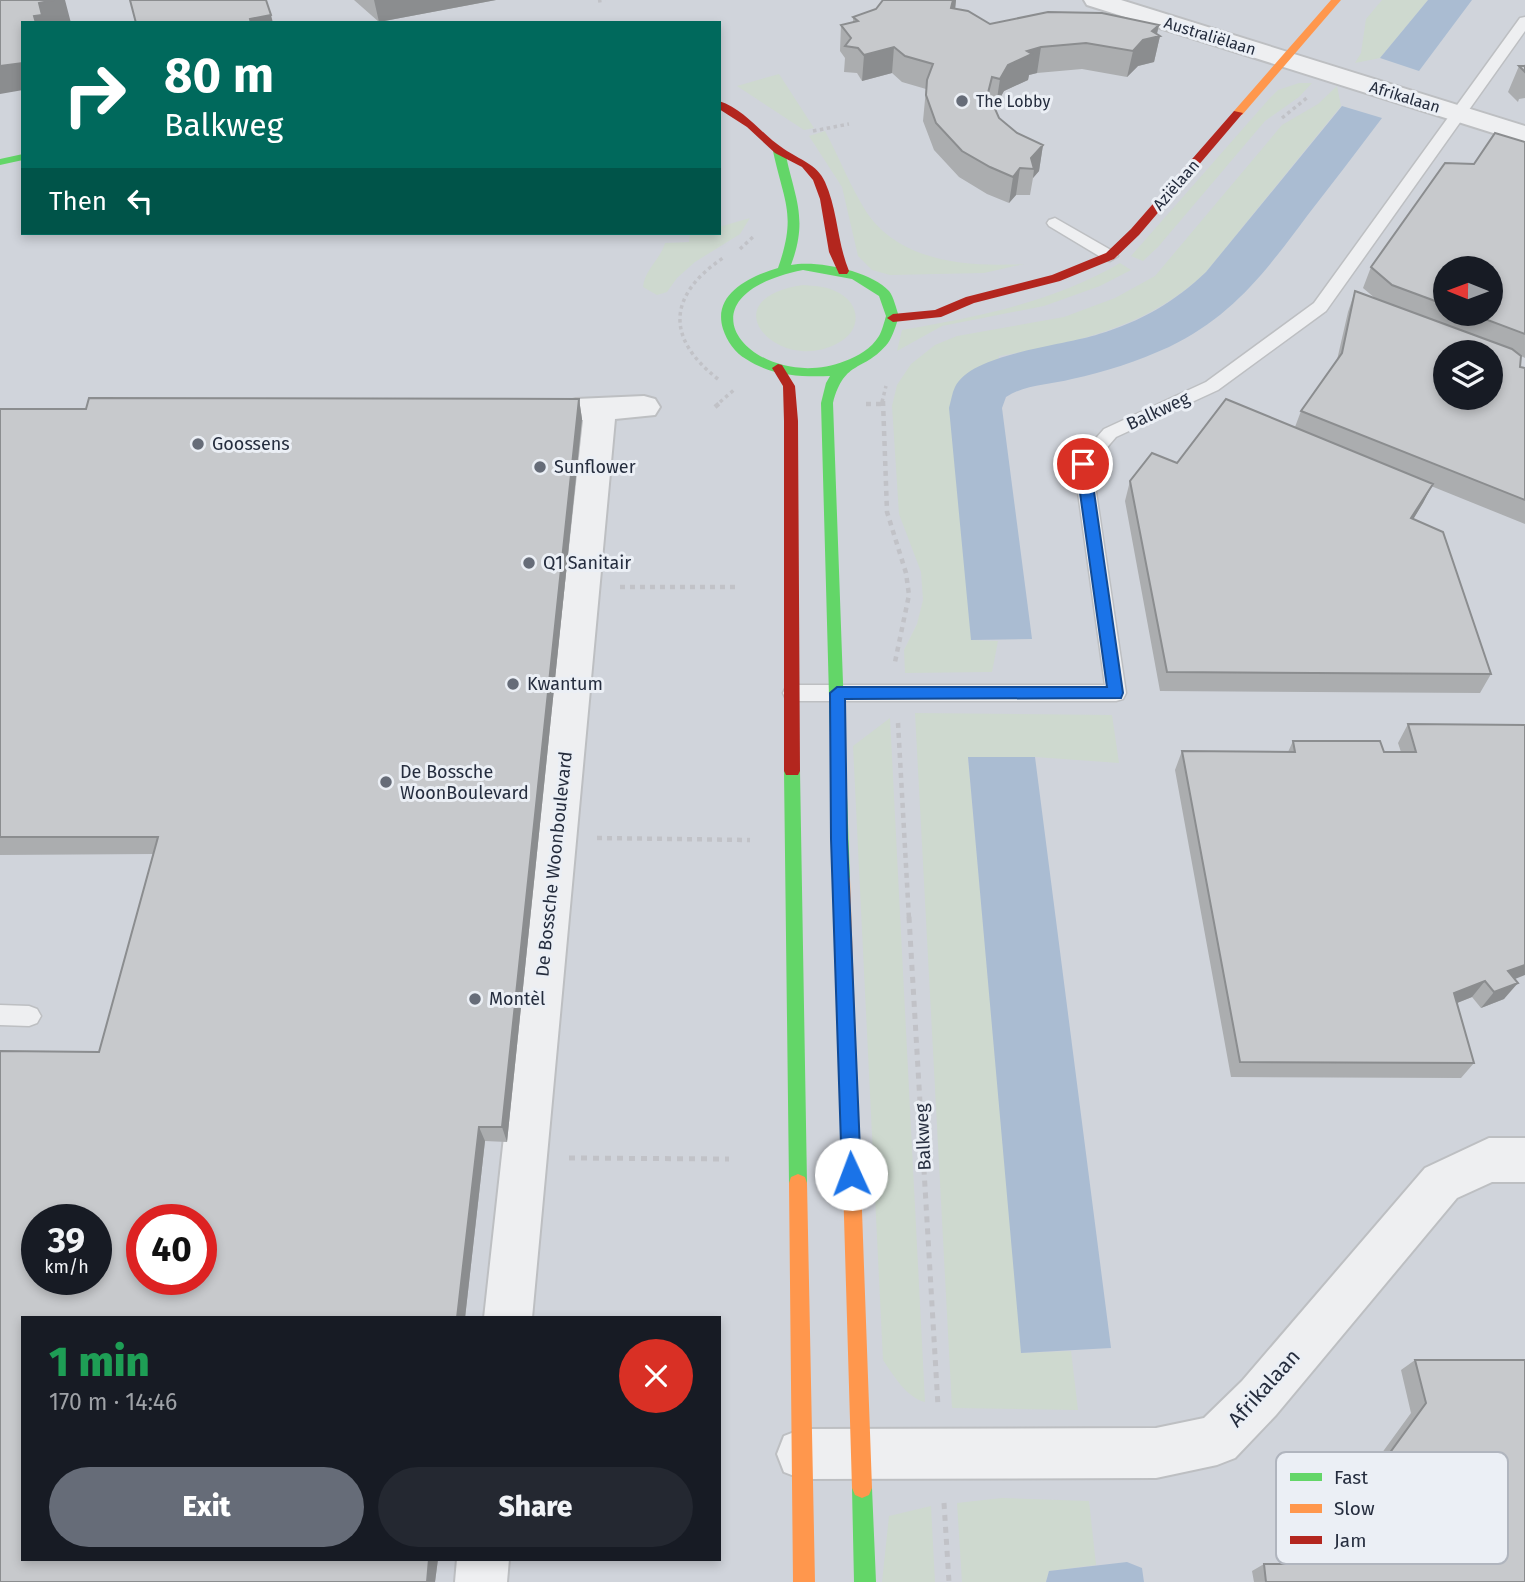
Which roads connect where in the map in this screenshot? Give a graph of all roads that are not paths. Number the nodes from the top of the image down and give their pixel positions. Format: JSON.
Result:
{"nodes":[{"id":1,"x":1096,"y":0,"type":"edge"},
{"id":2,"x":1336,"y":0,"type":"edge"},
{"id":3,"x":1525,"y":21,"type":"edge"},
{"id":4,"x":1284,"y":60,"type":"junction"},
{"id":5,"x":721,"y":105,"type":"edge"},
{"id":6,"x":1458,"y":114,"type":"junction"},
{"id":7,"x":1525,"y":135,"type":"edge"},
{"id":8,"x":779,"y":151,"type":"junction"},
{"id":9,"x":21,"y":157,"type":"edge"},
{"id":10,"x":0,"y":162,"type":"edge"},
{"id":11,"x":1055,"y":223,"type":"dead end"},
{"id":12,"x":1110,"y":256,"type":"junction"},
{"id":13,"x":784,"y":268,"type":"junction"},
{"id":14,"x":843,"y":271,"type":"junction"},
{"id":15,"x":884,"y":293,"type":"junction"},
{"id":16,"x":903,"y":294,"type":"dead end"},
{"id":17,"x":937,"y":295,"type":"dead end"},
{"id":18,"x":970,"y":300,"type":"junction"},
{"id":19,"x":893,"y":318,"type":"junction"},
{"id":20,"x":778,"y":368,"type":"junction"},
{"id":21,"x":843,"y":369,"type":"junction"},
{"id":22,"x":644,"y":407,"type":"dead end"},
{"id":23,"x":600,"y":409,"type":"junction"},
{"id":24,"x":544,"y":410,"type":"edge"},
{"id":25,"x":793,"y":693,"type":"junction"},
{"id":26,"x":837,"y":693,"type":"junction"},
{"id":27,"x":0,"y":1016,"type":"edge"},
{"id":28,"x":29,"y":1016,"type":"dead end"},
{"id":29,"x":1525,"y":1160,"type":"edge"},
{"id":30,"x":508,"y":1316,"type":"edge"},
{"id":31,"x":861,"y":1453,"type":"junction"},
{"id":32,"x":802,"y":1454,"type":"junction"},
{"id":33,"x":483,"y":1561,"type":"edge"},
{"id":34,"x":481,"y":1582,"type":"edge"},
{"id":35,"x":804,"y":1582,"type":"edge"},
{"id":36,"x":865,"y":1582,"type":"edge"}],
"edges":[{"from":1,"to":4,"type":"street","name":"Australiëlaan"},
{"from":2,"to":4,"type":"street","name":"Aziëlaan"},
{"from":3,"to":6,"type":"lane","name":"Balkweg"},
{"from":4,"to":6,"type":"street","name":"Afrikalaan"},
{"from":4,"to":12,"type":"street","name":"Aziëlaan"},
{"from":5,"to":8,"type":"street"},
{"from":6,"to":7,"type":"street","name":"Afrikalaan"},
{"from":6,"to":26,"type":"lane","name":"Balkweg"},
{"from":8,"to":13,"type":"street"},
{"from":8,"to":14,"type":"street"},
{"from":9,"to":10,"type":"street"},
{"from":11,"to":12,"type":"lane"},
{"from":12,"to":18,"type":"street","name":"Aziëlaan"},
{"from":13,"to":14,"type":"street"},
{"from":13,"to":20,"type":"street"},
{"from":14,"to":15,"type":"street"},
{"from":15,"to":16,"type":"street"},
{"from":15,"to":19,"type":"street"},
{"from":17,"to":18,"type":"street","name":"Aziëlaan"},
{"from":18,"to":19,"type":"street","name":"Aziëlaan"},
{"from":19,"to":21,"type":"street"},
{"from":20,"to":21,"type":"street"},
{"from":20,"to":25,"type":"street"},
{"from":21,"to":26,"type":"street"},
{"from":22,"to":23,"type":"street"},
{"from":23,"to":24,"type":"street"},
{"from":23,"to":30,"type":"street","name":"De Bossche Woonboulevard"},
{"from":25,"to":26,"type":"lane","name":"Balkweg"},
{"from":25,"to":32,"type":"street"},
{"from":26,"to":31,"type":"street"},
{"from":27,"to":28,"type":"lane"},
{"from":29,"to":31,"type":"street","name":"Afrikalaan"},
{"from":31,"to":32,"type":"street","name":"Afrikalaan"},
{"from":31,"to":36,"type":"street"},
{"from":32,"to":35,"type":"street"},
{"from":33,"to":34,"type":"street"}]}
